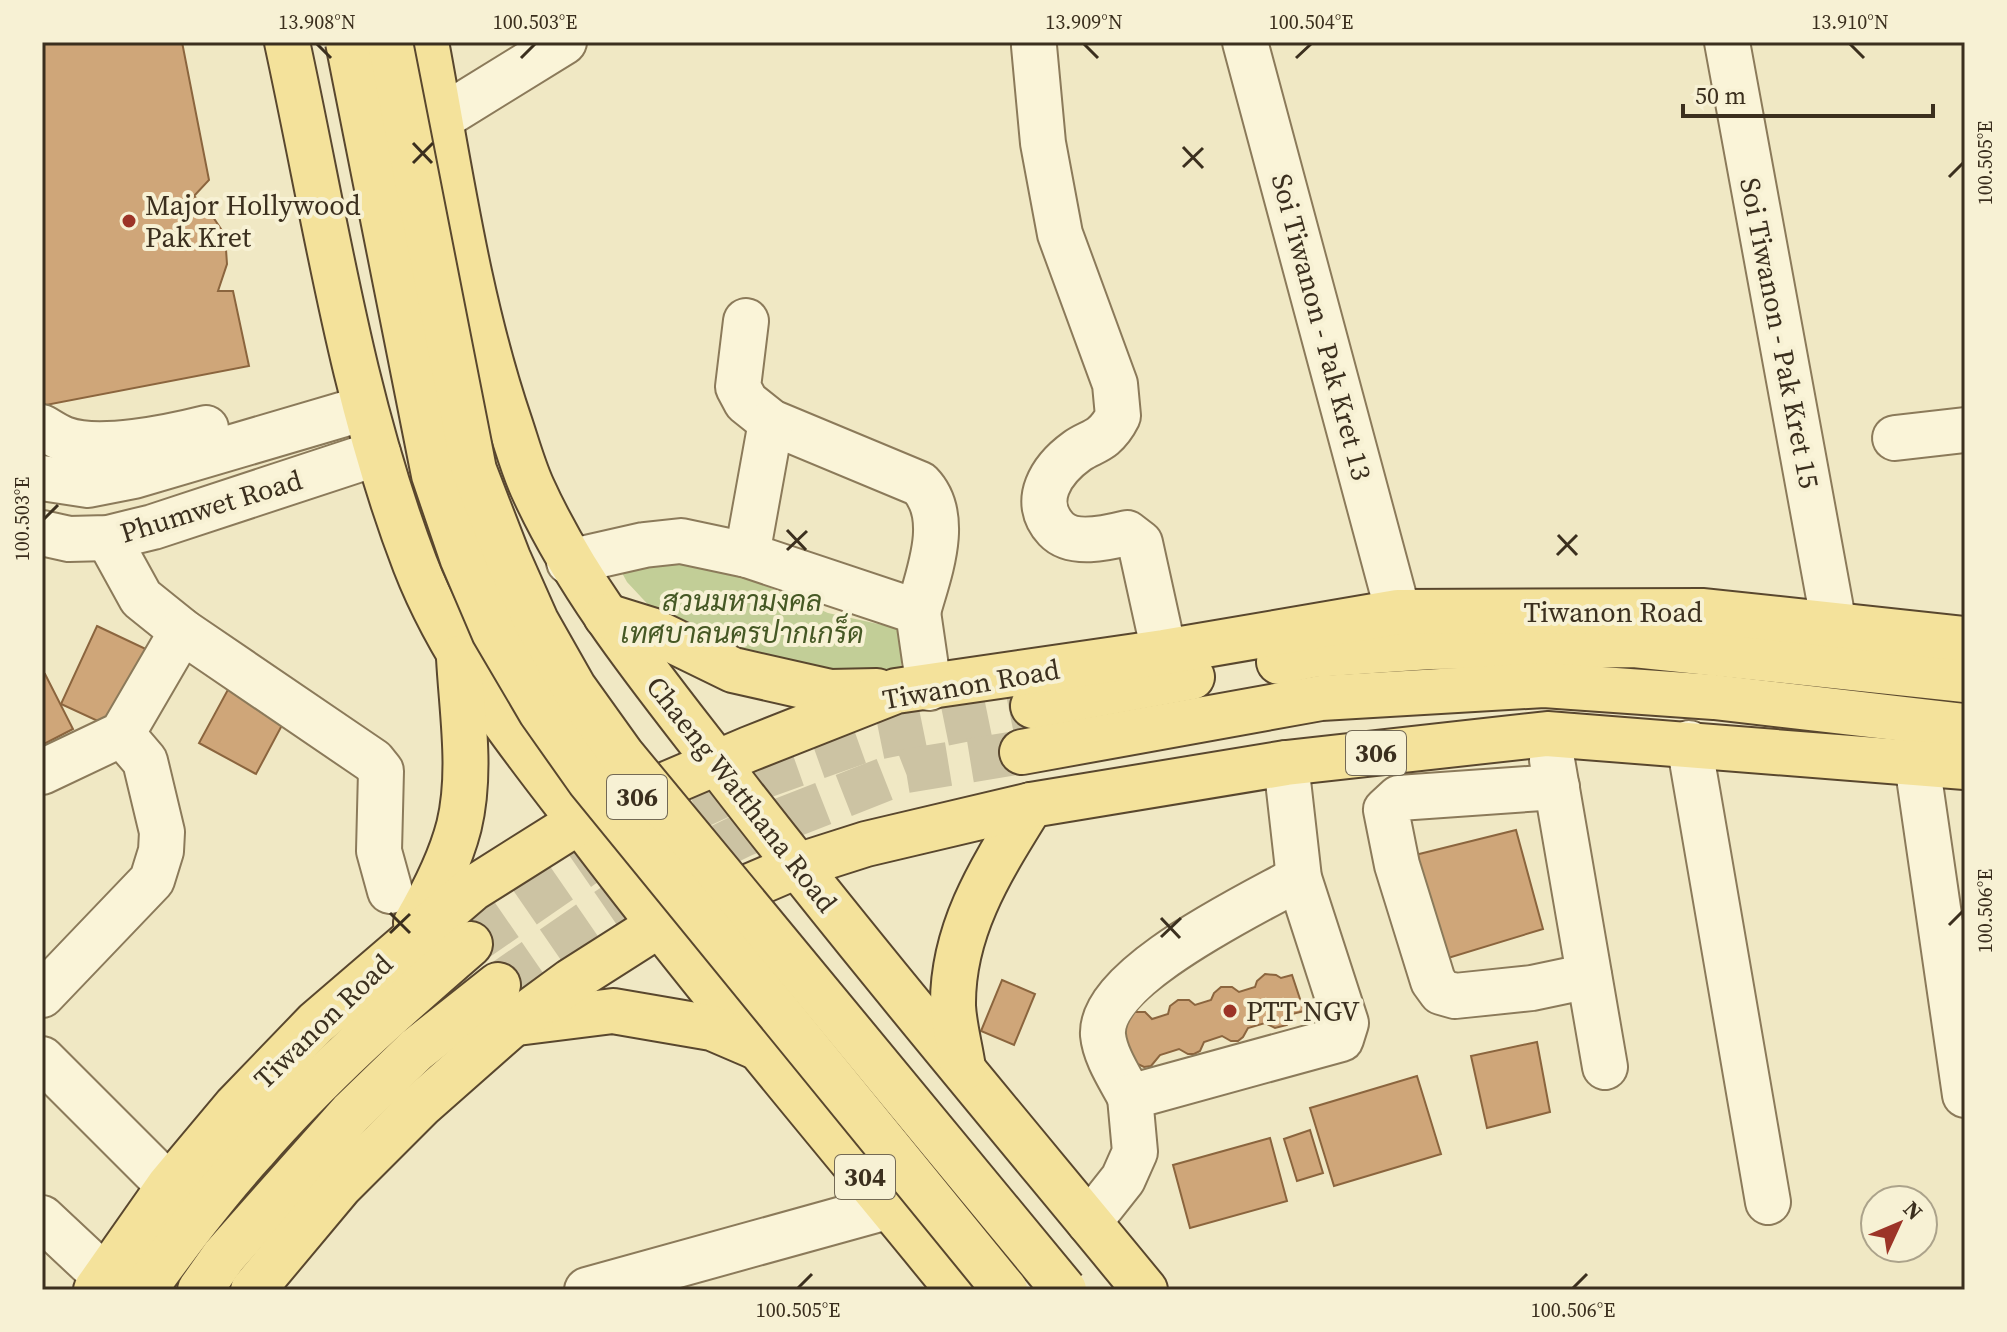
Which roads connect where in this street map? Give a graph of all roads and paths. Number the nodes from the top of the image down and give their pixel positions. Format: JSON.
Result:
{"nodes":[{"id":1,"x":287,"y":42,"type":"edge"},
{"id":2,"x":348,"y":42,"type":"edge"},
{"id":3,"x":390,"y":42,"type":"edge"},
{"id":4,"x":426,"y":42,"type":"edge"},
{"id":5,"x":564,"y":42,"type":"edge"},
{"id":6,"x":1245,"y":42,"type":"edge"},
{"id":7,"x":1727,"y":42,"type":"edge"},
{"id":8,"x":1034,"y":46,"type":"dead end"},
{"id":9,"x":441,"y":118,"type":"junction"},
{"id":10,"x":453,"y":181,"type":"junction"},
{"id":11,"x":323,"y":208,"type":"junction"},
{"id":12,"x":746,"y":321,"type":"dead end"},
{"id":13,"x":362,"y":397,"type":"junction"},
{"id":14,"x":771,"y":422,"type":"junction"},
{"id":15,"x":42,"y":427,"type":"edge"},
{"id":16,"x":1965,"y":430,"type":"edge"},
{"id":17,"x":273,"y":434,"type":"junction"},
{"id":18,"x":1895,"y":438,"type":"dead end"},
{"id":19,"x":378,"y":453,"type":"junction"},
{"id":20,"x":42,"y":478,"type":"edge"},
{"id":21,"x":290,"y":482,"type":"junction"},
{"id":22,"x":42,"y":533,"type":"edge"},
{"id":23,"x":108,"y":538,"type":"junction"},
{"id":24,"x":747,"y":555,"type":"junction"},
{"id":25,"x":569,"y":562,"type":"junction"},
{"id":26,"x":918,"y":612,"type":"junction"},
{"id":27,"x":1398,"y":612,"type":"junction"},
{"id":28,"x":606,"y":616,"type":"junction"},
{"id":29,"x":1834,"y":625,"type":"junction"},
{"id":30,"x":182,"y":631,"type":"junction"},
{"id":31,"x":1965,"y":639,"type":"edge"},
{"id":32,"x":1164,"y":652,"type":"junction"},
{"id":33,"x":458,"y":654,"type":"junction"},
{"id":34,"x":1965,"y":680,"type":"edge"},
{"id":35,"x":912,"y":689,"type":"junction"},
{"id":36,"x":1033,"y":706,"type":"tunnel mouth"},
{"id":37,"x":1965,"y":726,"type":"edge"},
{"id":38,"x":122,"y":734,"type":"junction"},
{"id":39,"x":1547,"y":734,"type":"junction"},
{"id":40,"x":1689,"y":743,"type":"junction"},
{"id":41,"x":1022,"y":752,"type":"tunnel mouth"},
{"id":42,"x":1286,"y":763,"type":"junction"},
{"id":43,"x":1917,"y":763,"type":"junction"},
{"id":44,"x":718,"y":764,"type":"junction"},
{"id":45,"x":1965,"y":767,"type":"edge"},
{"id":46,"x":42,"y":772,"type":"edge"},
{"id":47,"x":1557,"y":787,"type":"junction"},
{"id":48,"x":1031,"y":805,"type":"junction"},
{"id":49,"x":580,"y":821,"type":"junction"},
{"id":50,"x":797,"y":866,"type":"junction"},
{"id":51,"x":1299,"y":878,"type":"junction"},
{"id":52,"x":390,"y":891,"type":"dead end"},
{"id":53,"x":659,"y":925,"type":"junction"},
{"id":54,"x":470,"y":944,"type":"tunnel mouth"},
{"id":55,"x":403,"y":946,"type":"junction"},
{"id":56,"x":1589,"y":976,"type":"junction"},
{"id":57,"x":42,"y":995,"type":"edge"},
{"id":58,"x":506,"y":1004,"type":"junction"},
{"id":59,"x":756,"y":1047,"type":"junction"},
{"id":60,"x":42,"y":1059,"type":"edge"},
{"id":61,"x":1605,"y":1067,"type":"dead end"},
{"id":62,"x":964,"y":1070,"type":"junction"},
{"id":63,"x":1965,"y":1095,"type":"edge"},
{"id":64,"x":1130,"y":1097,"type":"junction"},
{"id":65,"x":169,"y":1186,"type":"junction"},
{"id":66,"x":1768,"y":1202,"type":"dead end"},
{"id":67,"x":890,"y":1206,"type":"junction"},
{"id":68,"x":42,"y":1218,"type":"edge"},
{"id":69,"x":1089,"y":1222,"type":"junction"},
{"id":70,"x":115,"y":1285,"type":"edge"},
{"id":71,"x":200,"y":1290,"type":"edge"},
{"id":72,"x":253,"y":1290,"type":"edge"},
{"id":73,"x":587,"y":1290,"type":"edge"},
{"id":74,"x":958,"y":1290,"type":"edge"},
{"id":75,"x":1005,"y":1290,"type":"edge"},
{"id":76,"x":1064,"y":1290,"type":"edge"},
{"id":77,"x":1145,"y":1290,"type":"edge"}],
"edges":[{"from":1,"to":11,"type":"main road"},
{"from":2,"to":75,"type":"main road","bridge":true},
{"from":3,"to":76,"type":"main road","bridge":true},
{"from":4,"to":9,"type":"main road","name":"Chaeng Watthana Road"},
{"from":5,"to":9,"type":"street"},
{"from":6,"to":27,"type":"street","name":"Soi Tiwanon - Pak Kret 13"},
{"from":7,"to":29,"type":"street","name":"Soi Tiwanon - Pak Kret 15"},
{"from":8,"to":32,"type":"street"},
{"from":9,"to":10,"type":"main road","name":"Chaeng Watthana Road"},
{"from":10,"to":11,"type":"main road"},
{"from":10,"to":25,"type":"main road","name":"Chaeng Watthana Road"},
{"from":11,"to":13,"type":"main road"},
{"from":12,"to":14,"type":"street"},
{"from":13,"to":15,"type":"street"},
{"from":13,"to":17,"type":"street","name":"Phumwet Road"},
{"from":13,"to":19,"type":"main road"},
{"from":14,"to":24,"type":"street"},
{"from":14,"to":26,"type":"street"},
{"from":16,"to":18,"type":"street"},
{"from":17,"to":20,"type":"street","name":"Phumwet Road"},
{"from":17,"to":21,"type":"street"},
{"from":19,"to":21,"type":"street","name":"Phumwet Road"},
{"from":19,"to":33,"type":"main road"},
{"from":21,"to":23,"type":"street","name":"Phumwet Road"},
{"from":22,"to":23,"type":"street","name":"Phumwet Road"},
{"from":23,"to":30,"type":"street"},
{"from":24,"to":25,"type":"street"},
{"from":24,"to":26,"type":"street"},
{"from":25,"to":28,"type":"main road","name":"Chaeng Watthana Road"},
{"from":26,"to":35,"type":"street"},
{"from":27,"to":29,"type":"main road","name":"Tiwanon Road","number":"306"},
{"from":27,"to":32,"type":"main road","name":"Tiwanon Road","number":"306"},
{"from":28,"to":35,"type":"main road"},
{"from":28,"to":44,"type":"main road","name":"Chaeng Watthana Road"},
{"from":29,"to":31,"type":"main road","name":"Tiwanon Road","number":"306"},
{"from":30,"to":38,"type":"street"},
{"from":30,"to":52,"type":"street"},
{"from":32,"to":35,"type":"main road","name":"Tiwanon Road","number":"306"},
{"from":33,"to":49,"type":"main road"},
{"from":33,"to":55,"type":"main road"},
{"from":34,"to":36,"type":"main road"},
{"from":35,"to":44,"type":"main road","name":"Tiwanon Road","number":"306"},
{"from":37,"to":41,"type":"main road","number":"306"},
{"from":38,"to":46,"type":"street"},
{"from":38,"to":57,"type":"street"},
{"from":39,"to":40,"type":"main road","number":"306"},
{"from":39,"to":42,"type":"main road","number":"306"},
{"from":39,"to":47,"type":"street"},
{"from":40,"to":43,"type":"main road","number":"306"},
{"from":40,"to":66,"type":"street"},
{"from":42,"to":48,"type":"main road","number":"306"},
{"from":42,"to":51,"type":"street"},
{"from":43,"to":45,"type":"main road","number":"306"},
{"from":43,"to":63,"type":"street"},
{"from":44,"to":49,"type":"main road","name":"Tiwanon Road","number":"306"},
{"from":44,"to":50,"type":"main road","name":"Chaeng Watthana Road"},
{"from":47,"to":56,"type":"street"},
{"from":47,"to":56,"type":"street"},
{"from":48,"to":50,"type":"main road","number":"306"},
{"from":48,"to":62,"type":"main road"},
{"from":49,"to":53,"type":"main road","number":"304"},
{"from":49,"to":55,"type":"main road","name":"Tiwanon Road","number":"306"},
{"from":50,"to":53,"type":"main road","number":"306"},
{"from":50,"to":62,"type":"main road","name":"Chaeng Watthana Road"},
{"from":51,"to":64,"type":"street"},
{"from":51,"to":64,"type":"street"},
{"from":53,"to":58,"type":"main road","number":"306"},
{"from":53,"to":59,"type":"main road","number":"304"},
{"from":54,"to":70,"type":"main road"},
{"from":55,"to":65,"type":"main road","name":"Tiwanon Road","number":"306"},
{"from":56,"to":61,"type":"street"},
{"from":58,"to":59,"type":"main road"},
{"from":58,"to":71,"type":"main road","number":"306"},
{"from":58,"to":72,"type":"main road","number":"306"},
{"from":59,"to":67,"type":"main road","number":"304"},
{"from":60,"to":65,"type":"street"},
{"from":62,"to":69,"type":"main road","name":"Chaeng Watthana Road"},
{"from":64,"to":69,"type":"street"},
{"from":65,"to":70,"type":"main road","name":"Tiwanon Road","number":"306"},
{"from":67,"to":73,"type":"street"},
{"from":67,"to":74,"type":"main road","number":"304"},
{"from":68,"to":70,"type":"street"},
{"from":69,"to":77,"type":"main road","name":"Chaeng Watthana Road"}]}
